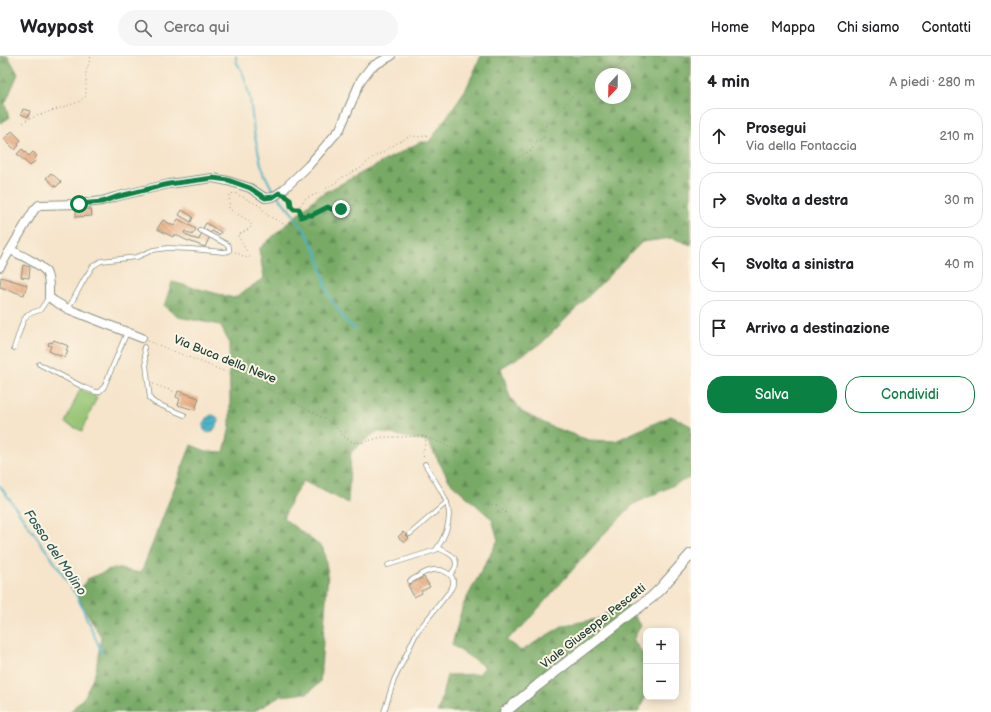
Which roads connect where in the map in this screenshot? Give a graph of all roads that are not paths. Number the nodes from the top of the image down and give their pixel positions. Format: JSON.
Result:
{"nodes":[{"id":1,"x":391,"y":56,"type":"edge"},
{"id":2,"x":200,"y":230,"type":"dead end"},
{"id":3,"x":11,"y":250,"type":"junction"},
{"id":4,"x":0,"y":267,"type":"edge"},
{"id":5,"x":49,"y":297,"type":"junction"},
{"id":6,"x":68,"y":309,"type":"junction"},
{"id":7,"x":127,"y":332,"type":"junction"},
{"id":8,"x":143,"y":340,"type":"road end"},
{"id":9,"x":144,"y":347,"type":"dead end"},
{"id":10,"x":14,"y":348,"type":"dead end"},
{"id":11,"x":39,"y":364,"type":"dead end"},
{"id":12,"x":184,"y":415,"type":"dead end"},
{"id":13,"x":425,"y":464,"type":"road end"},
{"id":14,"x":447,"y":502,"type":"junction"},
{"id":15,"x":410,"y":534,"type":"dead end"},
{"id":16,"x":437,"y":548,"type":"junction"},
{"id":17,"x":691,"y":554,"type":"edge"},
{"id":18,"x":388,"y":565,"type":"dead end"},
{"id":19,"x":450,"y":575,"type":"junction"},
{"id":20,"x":410,"y":581,"type":"dead end"},
{"id":21,"x":384,"y":712,"type":"edge"},
{"id":22,"x":505,"y":712,"type":"edge"}],
"edges":[{"from":1,"to":3,"type":"street"},
{"from":2,"to":6,"type":"lane"},
{"from":3,"to":4,"type":"street"},
{"from":3,"to":5,"type":"street"},
{"from":5,"to":6,"type":"street"},
{"from":5,"to":10,"type":"lane"},
{"from":6,"to":7,"type":"street"},
{"from":7,"to":8,"type":"street"},
{"from":7,"to":11,"type":"lane"},
{"from":9,"to":12,"type":"lane"},
{"from":13,"to":14,"type":"lane"},
{"from":14,"to":15,"type":"lane"},
{"from":14,"to":16,"type":"lane"},
{"from":16,"to":18,"type":"lane"},
{"from":16,"to":19,"type":"lane"},
{"from":17,"to":22,"type":"street","name":"Viale Giuseppe Pescetti"},
{"from":19,"to":20,"type":"lane"},
{"from":19,"to":21,"type":"lane"}]}
